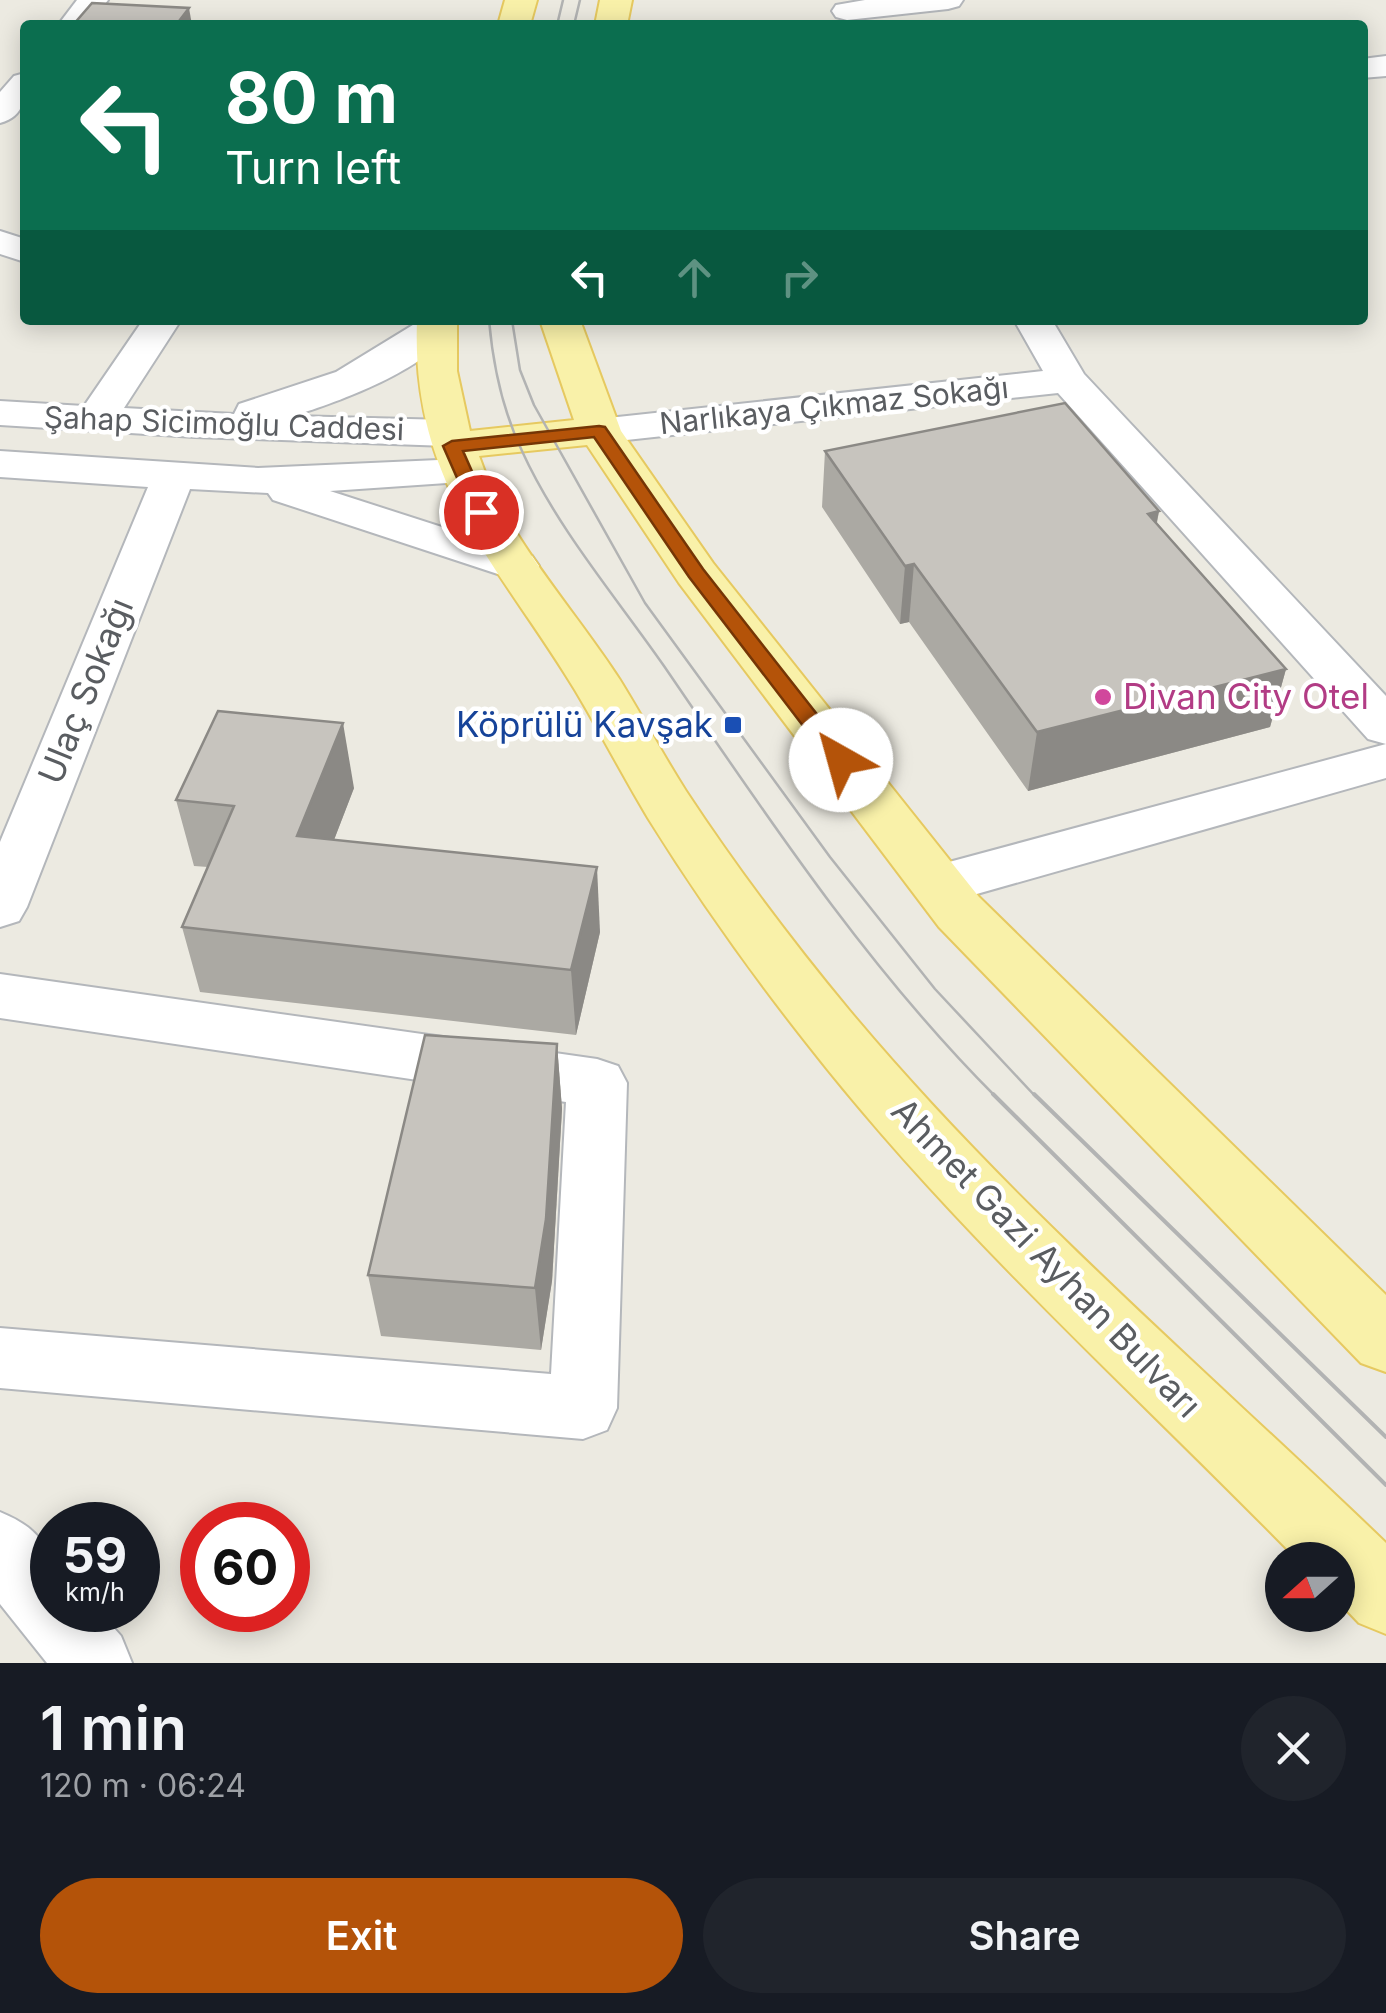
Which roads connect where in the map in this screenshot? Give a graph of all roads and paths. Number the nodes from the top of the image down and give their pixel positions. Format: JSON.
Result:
{"nodes":[{"id":1,"x":94,"y":0,"type":"edge"},
{"id":2,"x":948,"y":0,"type":"edge"},
{"id":3,"x":849,"y":12,"type":"edge"},
{"id":4,"x":77,"y":20,"type":"edge"},
{"id":5,"x":20,"y":89,"type":"edge"},
{"id":6,"x":0,"y":113,"type":"edge"},
{"id":7,"x":159,"y":325,"type":"edge"},
{"id":8,"x":436,"y":325,"type":"edge"},
{"id":9,"x":437,"y":325,"type":"edge"},
{"id":10,"x":562,"y":325,"type":"edge"},
{"id":11,"x":1036,"y":325,"type":"edge"},
{"id":12,"x":1068,"y":380,"type":"junction"},
{"id":13,"x":0,"y":414,"type":"edge"},
{"id":14,"x":96,"y":419,"type":"junction"},
{"id":15,"x":195,"y":425,"type":"junction"},
{"id":16,"x":599,"y":431,"type":"junction"},
{"id":17,"x":453,"y":450,"type":"junction"},
{"id":18,"x":0,"y":464,"type":"edge"},
{"id":19,"x":174,"y":476,"type":"junction"},
{"id":20,"x":258,"y":481,"type":"junction"},
{"id":21,"x":516,"y":566,"type":"junction"},
{"id":22,"x":1386,"y":727,"type":"edge"},
{"id":23,"x":1386,"y":761,"type":"edge"},
{"id":24,"x":938,"y":885,"type":"junction"},
{"id":25,"x":0,"y":907,"type":"edge"},
{"id":26,"x":0,"y":996,"type":"edge"},
{"id":27,"x":1386,"y":1341,"type":"edge"},
{"id":28,"x":0,"y":1358,"type":"edge"},
{"id":29,"x":0,"y":1547,"type":"edge"},
{"id":30,"x":1386,"y":1596,"type":"edge"},
{"id":31,"x":94,"y":1663,"type":"edge"}],
"edges":[{"from":1,"to":4,"type":"street"},
{"from":2,"to":3,"type":"street"},
{"from":5,"to":6,"type":"street"},
{"from":7,"to":14,"type":"street"},
{"from":8,"to":15,"type":"street"},
{"from":9,"to":17,"type":"main road","name":"Ahmet Gazi Ayhan Bulvarı"},
{"from":10,"to":16,"type":"main road"},
{"from":11,"to":12,"type":"street"},
{"from":12,"to":16,"type":"street","name":"Narlıkaya Çıkmaz Sokağı"},
{"from":12,"to":22,"type":"street"},
{"from":13,"to":14,"type":"street","name":"Şahap Sicimoğlu Caddesi"},
{"from":14,"to":15,"type":"street","name":"Şahap Sicimoğlu Caddesi"},
{"from":15,"to":17,"type":"street","name":"Şahap Sicimoğlu Caddesi"},
{"from":16,"to":17,"type":"main road"},
{"from":16,"to":24,"type":"main road"},
{"from":17,"to":20,"type":"street"},
{"from":17,"to":21,"type":"main road","name":"Ahmet Gazi Ayhan Bulvarı"},
{"from":18,"to":19,"type":"street","name":"Şahap Sicimoğlu Caddesi"},
{"from":19,"to":20,"type":"street","name":"Şahap Sicimoğlu Caddesi"},
{"from":19,"to":25,"type":"street","name":"Ulaç Sokağı"},
{"from":20,"to":21,"type":"street"},
{"from":21,"to":30,"type":"main road","name":"Ahmet Gazi Ayhan Bulvarı"},
{"from":23,"to":24,"type":"street"},
{"from":24,"to":27,"type":"main road"},
{"from":26,"to":28,"type":"street"},
{"from":29,"to":31,"type":"street"}]}
